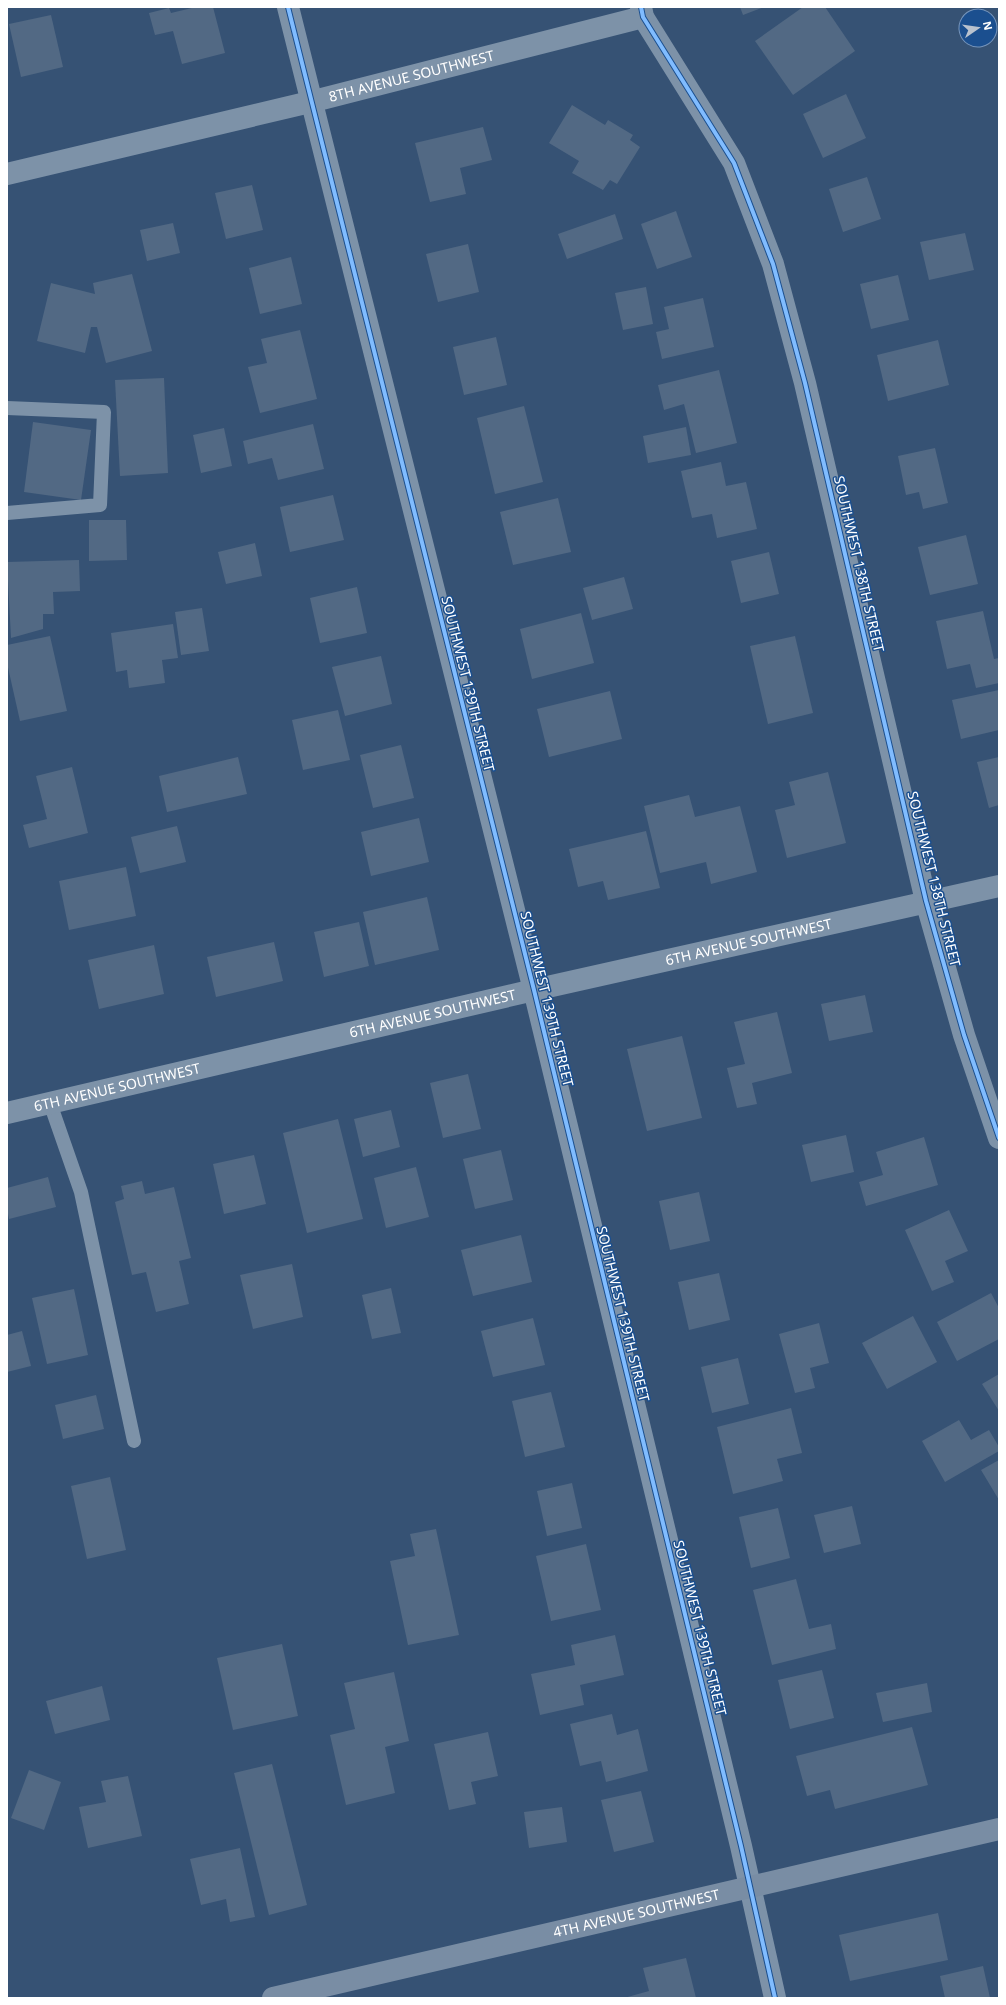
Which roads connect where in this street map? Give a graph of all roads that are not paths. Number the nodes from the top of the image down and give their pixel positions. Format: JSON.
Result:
{"nodes":[{"id":1,"x":288,"y":7,"type":"edge"},
{"id":2,"x":642,"y":12,"type":"edge"},
{"id":3,"x":310,"y":102,"type":"junction"},
{"id":4,"x":7,"y":174,"type":"edge"},
{"id":5,"x":7,"y":408,"type":"edge"},
{"id":6,"x":7,"y":513,"type":"edge"},
{"id":7,"x":999,"y":886,"type":"edge"},
{"id":8,"x":926,"y":901,"type":"junction"},
{"id":9,"x":534,"y":990,"type":"junction"},
{"id":10,"x":50,"y":1103,"type":"junction"},
{"id":11,"x":8,"y":1108,"type":"edge"},
{"id":12,"x":999,"y":1138,"type":"edge"},
{"id":13,"x":134,"y":1441,"type":"dead end"},
{"id":14,"x":999,"y":1829,"type":"edge"},
{"id":15,"x":750,"y":1887,"type":"junction"},
{"id":16,"x":273,"y":1998,"type":"edge"},
{"id":17,"x":775,"y":1998,"type":"edge"}],
"edges":[{"from":1,"to":3,"type":"street","name":"SOUTHWEST 139TH STREET"},
{"from":2,"to":3,"type":"street","name":"8TH AVENUE SOUTHWEST"},
{"from":2,"to":8,"type":"street","name":"SOUTHWEST 138TH STREET"},
{"from":3,"to":4,"type":"street","name":"8TH AVENUE SOUTHWEST"},
{"from":3,"to":9,"type":"street","name":"SOUTHWEST 139TH STREET"},
{"from":5,"to":6,"type":"lane"},
{"from":7,"to":8,"type":"street","name":"6TH AVENUE SOUTHWEST"},
{"from":8,"to":9,"type":"street","name":"6TH AVENUE SOUTHWEST"},
{"from":8,"to":12,"type":"street","name":"SOUTHWEST 138TH STREET"},
{"from":9,"to":10,"type":"street","name":"6TH AVENUE SOUTHWEST"},
{"from":9,"to":15,"type":"street","name":"SOUTHWEST 139TH STREET"},
{"from":10,"to":11,"type":"street","name":"6TH AVENUE SOUTHWEST"},
{"from":10,"to":13,"type":"lane"},
{"from":14,"to":15,"type":"street","name":"4TH AVENUE SOUTHWEST"},
{"from":15,"to":16,"type":"street","name":"4TH AVENUE SOUTHWEST"},
{"from":15,"to":17,"type":"street","name":"SOUTHWEST 139TH STREET"}]}
